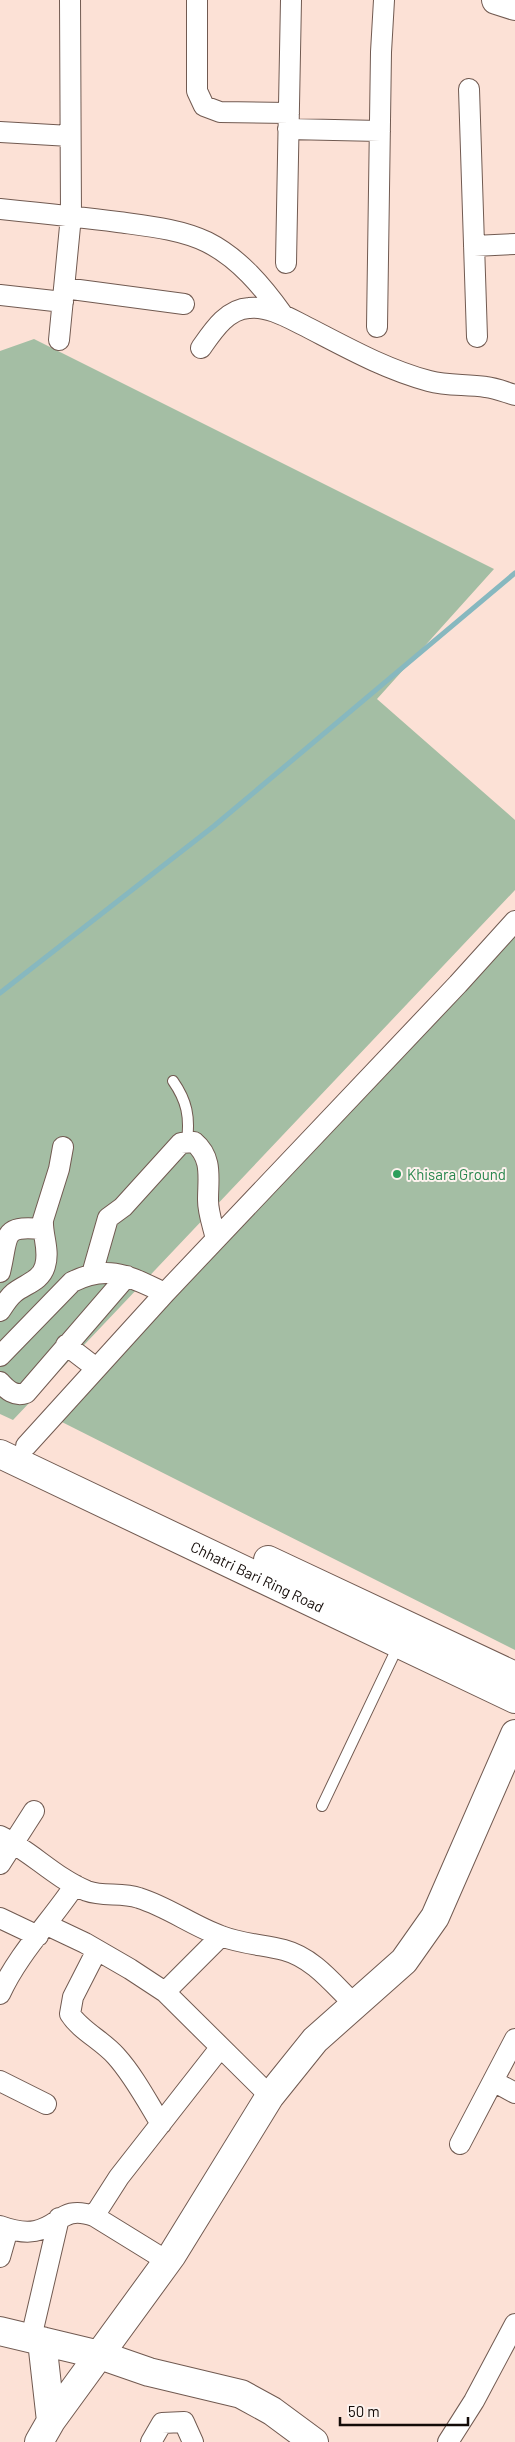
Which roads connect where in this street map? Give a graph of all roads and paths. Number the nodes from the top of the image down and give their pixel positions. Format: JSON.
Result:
{"nodes":[{"id":1,"x":70,"y":0,"type":"edge"},
{"id":2,"x":197,"y":0,"type":"edge"},
{"id":3,"x":291,"y":0,"type":"edge"},
{"id":4,"x":384,"y":0,"type":"edge"},
{"id":5,"x":496,"y":0,"type":"edge"},
{"id":6,"x":515,"y":6,"type":"edge"},
{"id":7,"x":470,"y":89,"type":"dead end"},
{"id":8,"x":289,"y":121,"type":"junction"},
{"id":9,"x":380,"y":131,"type":"junction"},
{"id":10,"x":0,"y":132,"type":"edge"},
{"id":11,"x":70,"y":136,"type":"junction"},
{"id":12,"x":0,"y":209,"type":"edge"},
{"id":13,"x":71,"y":216,"type":"junction"},
{"id":14,"x":515,"y":244,"type":"edge"},
{"id":15,"x":474,"y":246,"type":"junction"},
{"id":16,"x":286,"y":263,"type":"dead end"},
{"id":17,"x":0,"y":295,"type":"edge"},
{"id":18,"x":64,"y":295,"type":"junction"},
{"id":19,"x":184,"y":304,"type":"dead end"},
{"id":20,"x":283,"y":315,"type":"junction"},
{"id":21,"x":377,"y":327,"type":"dead end"},
{"id":22,"x":477,"y":337,"type":"dead end"},
{"id":23,"x":59,"y":340,"type":"dead end"},
{"id":24,"x":201,"y":348,"type":"dead end"},
{"id":25,"x":515,"y":395,"type":"edge"},
{"id":26,"x":515,"y":921,"type":"edge"},
{"id":27,"x":173,"y":1081,"type":"dead end"},
{"id":28,"x":187,"y":1141,"type":"junction"},
{"id":29,"x":63,"y":1147,"type":"dead end"},
{"id":30,"x":42,"y":1228,"type":"junction"},
{"id":31,"x":216,"y":1239,"type":"junction"},
{"id":32,"x":0,"y":1272,"type":"edge"},
{"id":33,"x":92,"y":1274,"type":"junction"},
{"id":34,"x":127,"y":1276,"type":"junction"},
{"id":35,"x":165,"y":1293,"type":"junction"},
{"id":36,"x":0,"y":1312,"type":"edge"},
{"id":37,"x":66,"y":1345,"type":"junction"},
{"id":38,"x":0,"y":1356,"type":"edge"},
{"id":39,"x":96,"y":1368,"type":"junction"},
{"id":40,"x":0,"y":1382,"type":"edge"},
{"id":41,"x":0,"y":1434,"type":"edge"},
{"id":42,"x":26,"y":1446,"type":"junction"},
{"id":43,"x":0,"y":1454,"type":"edge"},
{"id":44,"x":399,"y":1644,"type":"junction"},
{"id":45,"x":515,"y":1676,"type":"edge"},
{"id":46,"x":515,"y":1699,"type":"edge"},
{"id":47,"x":515,"y":1734,"type":"edge"},
{"id":48,"x":322,"y":1806,"type":"dead end"},
{"id":49,"x":34,"y":1811,"type":"dead end"},
{"id":50,"x":7,"y":1839,"type":"edge"},
{"id":51,"x":0,"y":1864,"type":"edge"},
{"id":52,"x":75,"y":1885,"type":"junction"},
{"id":53,"x":0,"y":1918,"type":"edge"},
{"id":54,"x":43,"y":1931,"type":"junction"},
{"id":55,"x":221,"y":1936,"type":"junction"},
{"id":56,"x":97,"y":1950,"type":"junction"},
{"id":57,"x":165,"y":1992,"type":"junction"},
{"id":58,"x":0,"y":1994,"type":"edge"},
{"id":59,"x":355,"y":2006,"type":"junction"},
{"id":60,"x":515,"y":2039,"type":"edge"},
{"id":61,"x":220,"y":2048,"type":"junction"},
{"id":62,"x":0,"y":2081,"type":"edge"},
{"id":63,"x":493,"y":2081,"type":"junction"},
{"id":64,"x":515,"y":2093,"type":"edge"},
{"id":65,"x":270,"y":2096,"type":"junction"},
{"id":66,"x":46,"y":2104,"type":"dead end"},
{"id":67,"x":161,"y":2124,"type":"junction"},
{"id":68,"x":460,"y":2144,"type":"dead end"},
{"id":69,"x":94,"y":2216,"type":"junction"},
{"id":70,"x":59,"y":2218,"type":"junction"},
{"id":71,"x":4,"y":2228,"type":"edge"},
{"id":72,"x":0,"y":2256,"type":"edge"},
{"id":73,"x":167,"y":2261,"type":"junction"},
{"id":74,"x":514,"y":2328,"type":"edge"},
{"id":75,"x":0,"y":2331,"type":"edge"},
{"id":76,"x":36,"y":2340,"type":"junction"},
{"id":77,"x":100,"y":2355,"type":"junction"},
{"id":78,"x":43,"y":2436,"type":"edge"},
{"id":79,"x":151,"y":2442,"type":"edge"},
{"id":80,"x":193,"y":2442,"type":"edge"},
{"id":81,"x":314,"y":2442,"type":"edge"},
{"id":82,"x":448,"y":2442,"type":"edge"}],
"edges":[{"from":1,"to":11,"type":"street"},
{"from":2,"to":8,"type":"street"},
{"from":3,"to":8,"type":"street"},
{"from":4,"to":9,"type":"street"},
{"from":5,"to":6,"type":"street"},
{"from":7,"to":15,"type":"street"},
{"from":8,"to":9,"type":"street"},
{"from":8,"to":16,"type":"street"},
{"from":9,"to":21,"type":"street"},
{"from":10,"to":11,"type":"street"},
{"from":11,"to":13,"type":"street"},
{"from":12,"to":13,"type":"street"},
{"from":13,"to":18,"type":"street"},
{"from":13,"to":20,"type":"street"},
{"from":14,"to":15,"type":"street"},
{"from":15,"to":22,"type":"street"},
{"from":17,"to":18,"type":"street"},
{"from":18,"to":19,"type":"street"},
{"from":18,"to":23,"type":"street"},
{"from":20,"to":24,"type":"street"},
{"from":20,"to":25,"type":"street"},
{"from":26,"to":31,"type":"street"},
{"from":27,"to":28,"type":"lane"},
{"from":28,"to":31,"type":"street"},
{"from":28,"to":33,"type":"street"},
{"from":29,"to":30,"type":"street"},
{"from":30,"to":32,"type":"street"},
{"from":30,"to":36,"type":"street"},
{"from":31,"to":35,"type":"street"},
{"from":33,"to":34,"type":"street"},
{"from":33,"to":38,"type":"street"},
{"from":34,"to":35,"type":"street"},
{"from":34,"to":37,"type":"street"},
{"from":35,"to":39,"type":"street"},
{"from":37,"to":39,"type":"street"},
{"from":37,"to":40,"type":"street"},
{"from":39,"to":42,"type":"street"},
{"from":41,"to":42,"type":"street","name":"Chhatri Bari Ring Road"},
{"from":42,"to":45,"type":"street","name":"Chhatri Bari Ring Road"},
{"from":43,"to":44,"type":"street","name":"Chhatri Bari Ring Road"},
{"from":44,"to":46,"type":"street","name":"Chhatri Bari Ring Road"},
{"from":44,"to":48,"type":"lane"},
{"from":47,"to":59,"type":"street"},
{"from":49,"to":50,"type":"street"},
{"from":50,"to":51,"type":"street"},
{"from":50,"to":52,"type":"street"},
{"from":52,"to":54,"type":"street"},
{"from":52,"to":55,"type":"street"},
{"from":53,"to":54,"type":"street"},
{"from":54,"to":56,"type":"street"},
{"from":54,"to":58,"type":"street"},
{"from":55,"to":57,"type":"street"},
{"from":55,"to":59,"type":"street"},
{"from":56,"to":57,"type":"street"},
{"from":56,"to":67,"type":"street"},
{"from":57,"to":61,"type":"street"},
{"from":59,"to":65,"type":"street"},
{"from":60,"to":63,"type":"street"},
{"from":61,"to":65,"type":"street"},
{"from":61,"to":67,"type":"street"},
{"from":62,"to":66,"type":"street"},
{"from":63,"to":64,"type":"street"},
{"from":63,"to":68,"type":"street"},
{"from":65,"to":73,"type":"street"},
{"from":67,"to":69,"type":"street"},
{"from":69,"to":70,"type":"street"},
{"from":69,"to":73,"type":"street"},
{"from":70,"to":71,"type":"street"},
{"from":70,"to":76,"type":"street"},
{"from":71,"to":72,"type":"street"},
{"from":73,"to":77,"type":"street"},
{"from":74,"to":82,"type":"street"},
{"from":75,"to":76,"type":"street"},
{"from":76,"to":77,"type":"street"},
{"from":76,"to":78,"type":"street"},
{"from":77,"to":78,"type":"street"},
{"from":77,"to":81,"type":"street"},
{"from":79,"to":80,"type":"street"}]}
